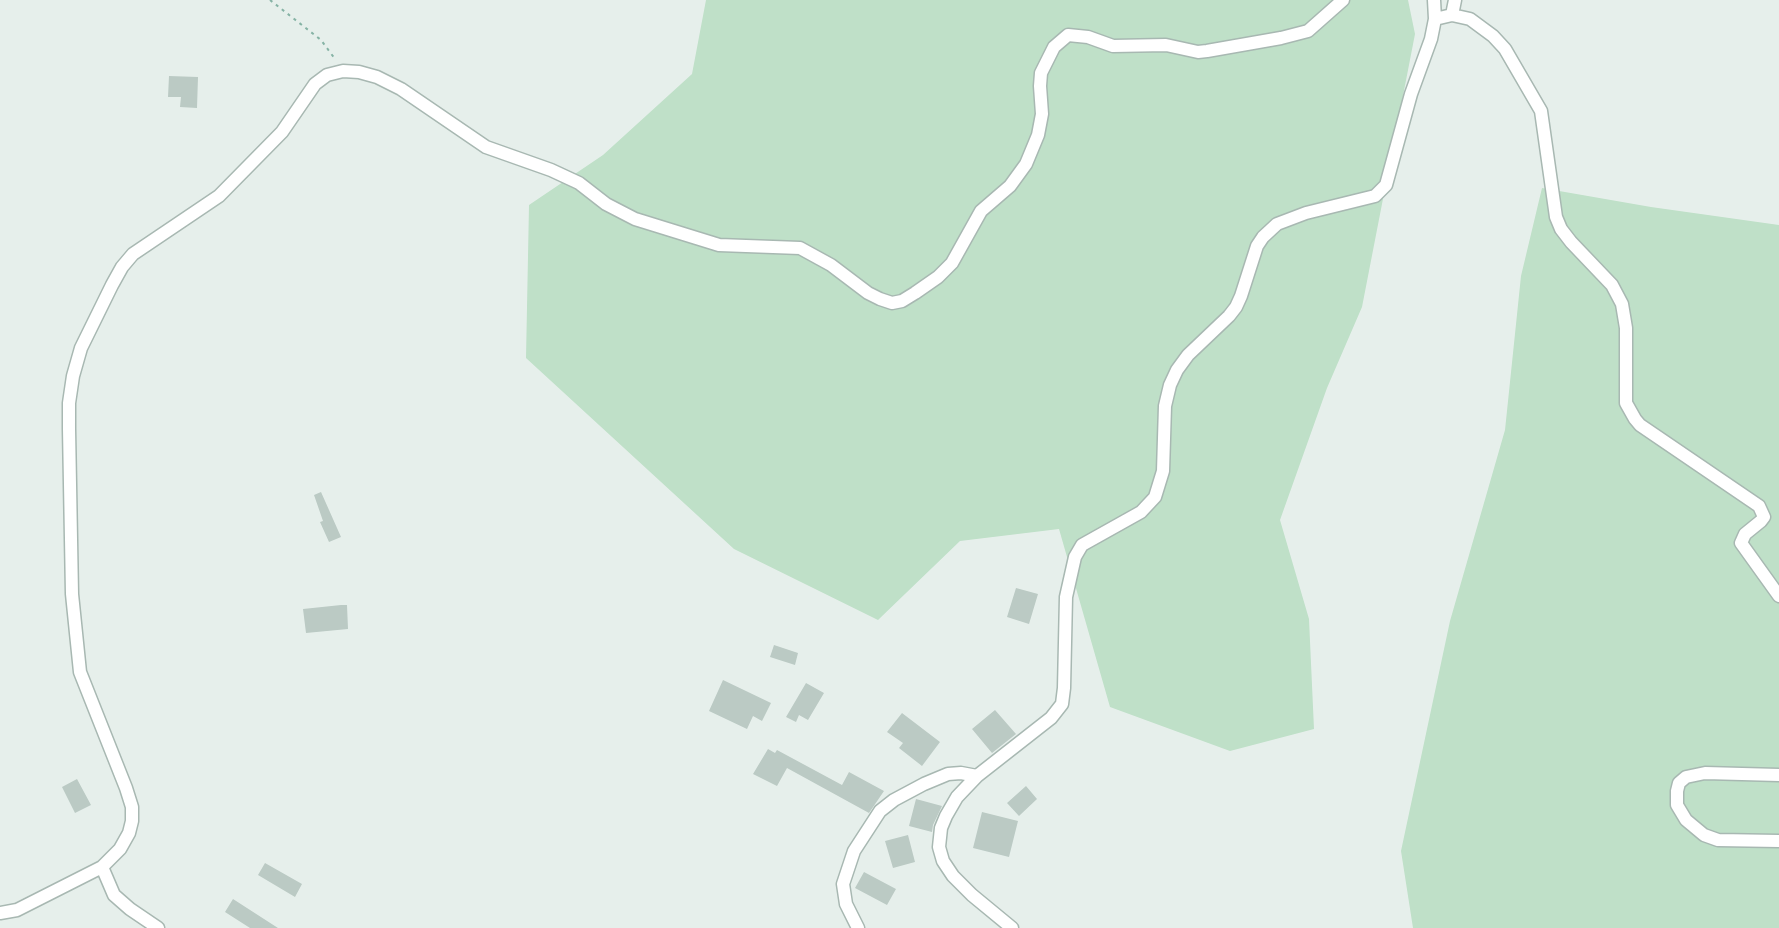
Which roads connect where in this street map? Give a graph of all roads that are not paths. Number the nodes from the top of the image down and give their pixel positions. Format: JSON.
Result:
{"nodes":[{"id":1,"x":1343,"y":0,"type":"edge"},
{"id":2,"x":1434,"y":0,"type":"edge"},
{"id":3,"x":1455,"y":0,"type":"edge"},
{"id":4,"x":1452,"y":15,"type":"junction"},
{"id":5,"x":1435,"y":19,"type":"junction"},
{"id":6,"x":1777,"y":591,"type":"edge"},
{"id":7,"x":1779,"y":775,"type":"edge"},
{"id":8,"x":977,"y":776,"type":"junction"},
{"id":9,"x":1779,"y":841,"type":"edge"},
{"id":10,"x":102,"y":867,"type":"junction"},
{"id":11,"x":0,"y":913,"type":"edge"},
{"id":12,"x":158,"y":928,"type":"edge"},
{"id":13,"x":858,"y":928,"type":"edge"},
{"id":14,"x":1012,"y":928,"type":"edge"}],
"edges":[{"from":1,"to":10,"type":"street"},
{"from":2,"to":5,"type":"street"},
{"from":3,"to":4,"type":"street"},
{"from":4,"to":5,"type":"street"},
{"from":4,"to":6,"type":"street"},
{"from":5,"to":8,"type":"street"},
{"from":7,"to":9,"type":"street"},
{"from":8,"to":13,"type":"street"},
{"from":8,"to":14,"type":"street"},
{"from":10,"to":11,"type":"street"},
{"from":10,"to":12,"type":"street"}]}
